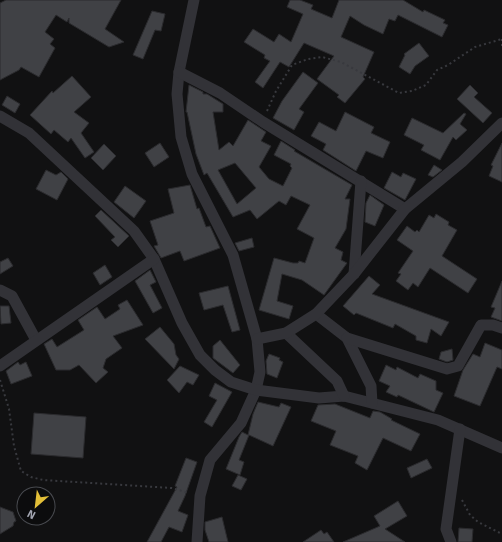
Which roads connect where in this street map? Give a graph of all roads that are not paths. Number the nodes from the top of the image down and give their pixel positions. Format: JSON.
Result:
{"nodes":[{"id":1,"x":194,"y":0,"type":"edge"},
{"id":2,"x":179,"y":72,"type":"junction"},
{"id":3,"x":0,"y":116,"type":"edge"},
{"id":4,"x":502,"y":123,"type":"edge"},
{"id":5,"x":361,"y":181,"type":"junction"},
{"id":6,"x":405,"y":209,"type":"junction"},
{"id":7,"x":154,"y":259,"type":"junction"},
{"id":8,"x":354,"y":274,"type":"junction"},
{"id":9,"x":0,"y":290,"type":"edge"},
{"id":10,"x":316,"y":314,"type":"junction"},
{"id":11,"x":502,"y":328,"type":"edge"},
{"id":12,"x":286,"y":333,"type":"junction"},
{"id":13,"x":347,"y":338,"type":"junction"},
{"id":14,"x":257,"y":339,"type":"junction"},
{"id":15,"x":36,"y":340,"type":"junction"},
{"id":16,"x":0,"y":366,"type":"edge"},
{"id":17,"x":256,"y":390,"type":"junction"},
{"id":18,"x":344,"y":396,"type":"junction"},
{"id":19,"x":372,"y":403,"type":"junction"},
{"id":20,"x":460,"y":429,"type":"junction"},
{"id":21,"x":502,"y":448,"type":"edge"},
{"id":22,"x":196,"y":541,"type":"edge"},
{"id":23,"x":451,"y":542,"type":"edge"}],
"edges":[{"from":1,"to":2,"type":"street"},
{"from":2,"to":5,"type":"street"},
{"from":2,"to":14,"type":"street"},
{"from":3,"to":7,"type":"street"},
{"from":4,"to":6,"type":"street"},
{"from":5,"to":6,"type":"street"},
{"from":5,"to":8,"type":"street"},
{"from":6,"to":8,"type":"street"},
{"from":7,"to":15,"type":"street"},
{"from":7,"to":17,"type":"street"},
{"from":8,"to":10,"type":"street"},
{"from":9,"to":15,"type":"street"},
{"from":10,"to":12,"type":"street"},
{"from":10,"to":13,"type":"street"},
{"from":11,"to":13,"type":"street"},
{"from":12,"to":14,"type":"street"},
{"from":12,"to":18,"type":"street"},
{"from":13,"to":19,"type":"street"},
{"from":14,"to":17,"type":"street"},
{"from":15,"to":16,"type":"street"},
{"from":17,"to":18,"type":"street"},
{"from":17,"to":22,"type":"street"},
{"from":18,"to":19,"type":"street"},
{"from":19,"to":20,"type":"street"},
{"from":20,"to":21,"type":"street"},
{"from":20,"to":23,"type":"street"}]}
